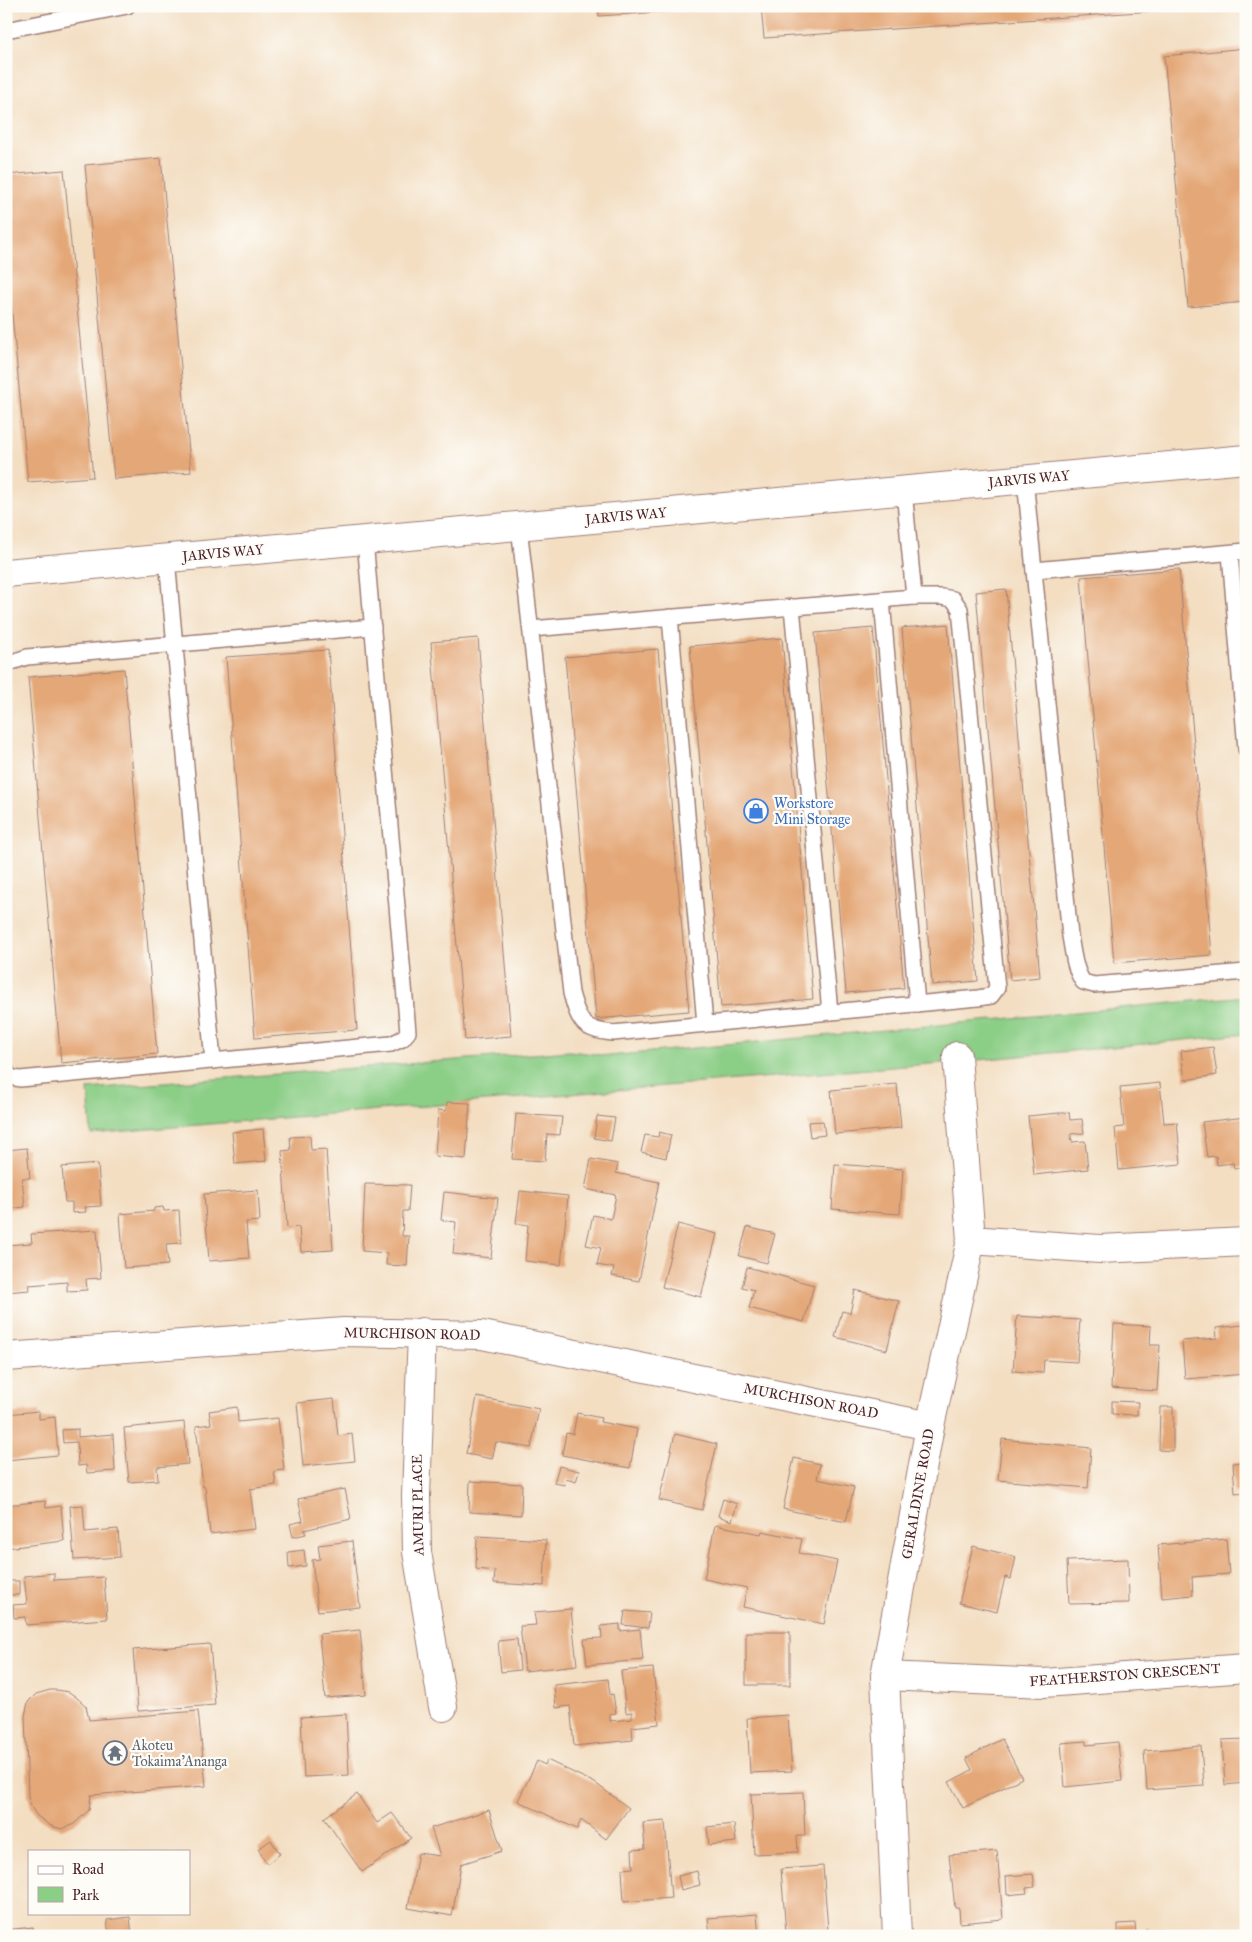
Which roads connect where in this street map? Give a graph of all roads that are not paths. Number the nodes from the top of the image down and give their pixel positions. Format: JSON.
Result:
{"nodes":[{"id":1,"x":127,"y":6,"type":"edge"},
{"id":2,"x":6,"y":30,"type":"edge"},
{"id":3,"x":1246,"y":459,"type":"edge"},
{"id":4,"x":1025,"y":479,"type":"junction"},
{"id":5,"x":904,"y":490,"type":"junction"},
{"id":6,"x":519,"y":526,"type":"junction"},
{"id":7,"x":365,"y":540,"type":"junction"},
{"id":8,"x":1246,"y":551,"type":"edge"},
{"id":9,"x":1230,"y":553,"type":"junction"},
{"id":10,"x":167,"y":558,"type":"junction"},
{"id":11,"x":1034,"y":570,"type":"junction"},
{"id":12,"x":6,"y":573,"type":"edge"},
{"id":13,"x":914,"y":597,"type":"junction"},
{"id":14,"x":882,"y":600,"type":"junction"},
{"id":15,"x":792,"y":607,"type":"junction"},
{"id":16,"x":670,"y":617,"type":"junction"},
{"id":17,"x":373,"y":627,"type":"junction"},
{"id":18,"x":531,"y":629,"type":"junction"},
{"id":19,"x":175,"y":646,"type":"junction"},
{"id":20,"x":6,"y":664,"type":"edge"},
{"id":21,"x":1246,"y":749,"type":"edge"},
{"id":22,"x":1246,"y":972,"type":"edge"},
{"id":23,"x":917,"y":1004,"type":"junction"},
{"id":24,"x":830,"y":1012,"type":"junction"},
{"id":25,"x":705,"y":1024,"type":"junction"},
{"id":26,"x":957,"y":1056,"type":"dead end"},
{"id":27,"x":213,"y":1061,"type":"junction"},
{"id":28,"x":6,"y":1071,"type":"edge"},
{"id":29,"x":971,"y":1240,"type":"junction"},
{"id":30,"x":1246,"y":1242,"type":"edge"},
{"id":31,"x":422,"y":1332,"type":"junction"},
{"id":32,"x":6,"y":1357,"type":"edge"},
{"id":33,"x":930,"y":1426,"type":"junction"},
{"id":34,"x":1246,"y":1668,"type":"edge"},
{"id":35,"x":885,"y":1676,"type":"junction"},
{"id":36,"x":443,"y":1707,"type":"dead end"},
{"id":37,"x":897,"y":1936,"type":"edge"}],
"edges":[{"from":1,"to":2,"type":"lane"},
{"from":3,"to":4,"type":"street","name":"JARVIS WAY"},
{"from":4,"to":5,"type":"street","name":"JARVIS WAY"},
{"from":4,"to":11,"type":"lane"},
{"from":5,"to":6,"type":"street","name":"JARVIS WAY"},
{"from":5,"to":13,"type":"lane"},
{"from":6,"to":7,"type":"street","name":"JARVIS WAY"},
{"from":6,"to":18,"type":"lane"},
{"from":7,"to":10,"type":"street","name":"JARVIS WAY"},
{"from":7,"to":17,"type":"lane"},
{"from":8,"to":9,"type":"lane"},
{"from":9,"to":11,"type":"lane"},
{"from":9,"to":21,"type":"lane"},
{"from":10,"to":12,"type":"street","name":"JARVIS WAY"},
{"from":10,"to":19,"type":"lane"},
{"from":11,"to":22,"type":"lane"},
{"from":13,"to":14,"type":"lane"},
{"from":13,"to":23,"type":"lane"},
{"from":14,"to":15,"type":"lane"},
{"from":14,"to":23,"type":"lane"},
{"from":15,"to":16,"type":"lane"},
{"from":15,"to":24,"type":"lane"},
{"from":16,"to":18,"type":"lane"},
{"from":16,"to":25,"type":"lane"},
{"from":17,"to":19,"type":"lane"},
{"from":17,"to":27,"type":"lane"},
{"from":18,"to":25,"type":"lane"},
{"from":19,"to":20,"type":"lane"},
{"from":19,"to":27,"type":"lane"},
{"from":23,"to":24,"type":"lane"},
{"from":24,"to":25,"type":"lane"},
{"from":26,"to":29,"type":"street","name":"GERALDINE ROAD"},
{"from":27,"to":28,"type":"lane"},
{"from":29,"to":30,"type":"street"},
{"from":29,"to":33,"type":"street","name":"GERALDINE ROAD"},
{"from":31,"to":32,"type":"street","name":"MURCHISON ROAD"},
{"from":31,"to":33,"type":"street","name":"MURCHISON ROAD"},
{"from":31,"to":36,"type":"street","name":"AMURI PLACE"},
{"from":33,"to":35,"type":"street","name":"GERALDINE ROAD"},
{"from":34,"to":35,"type":"street","name":"FEATHERSTON CRESCENT"},
{"from":35,"to":37,"type":"street","name":"GERALDINE ROAD"}]}
